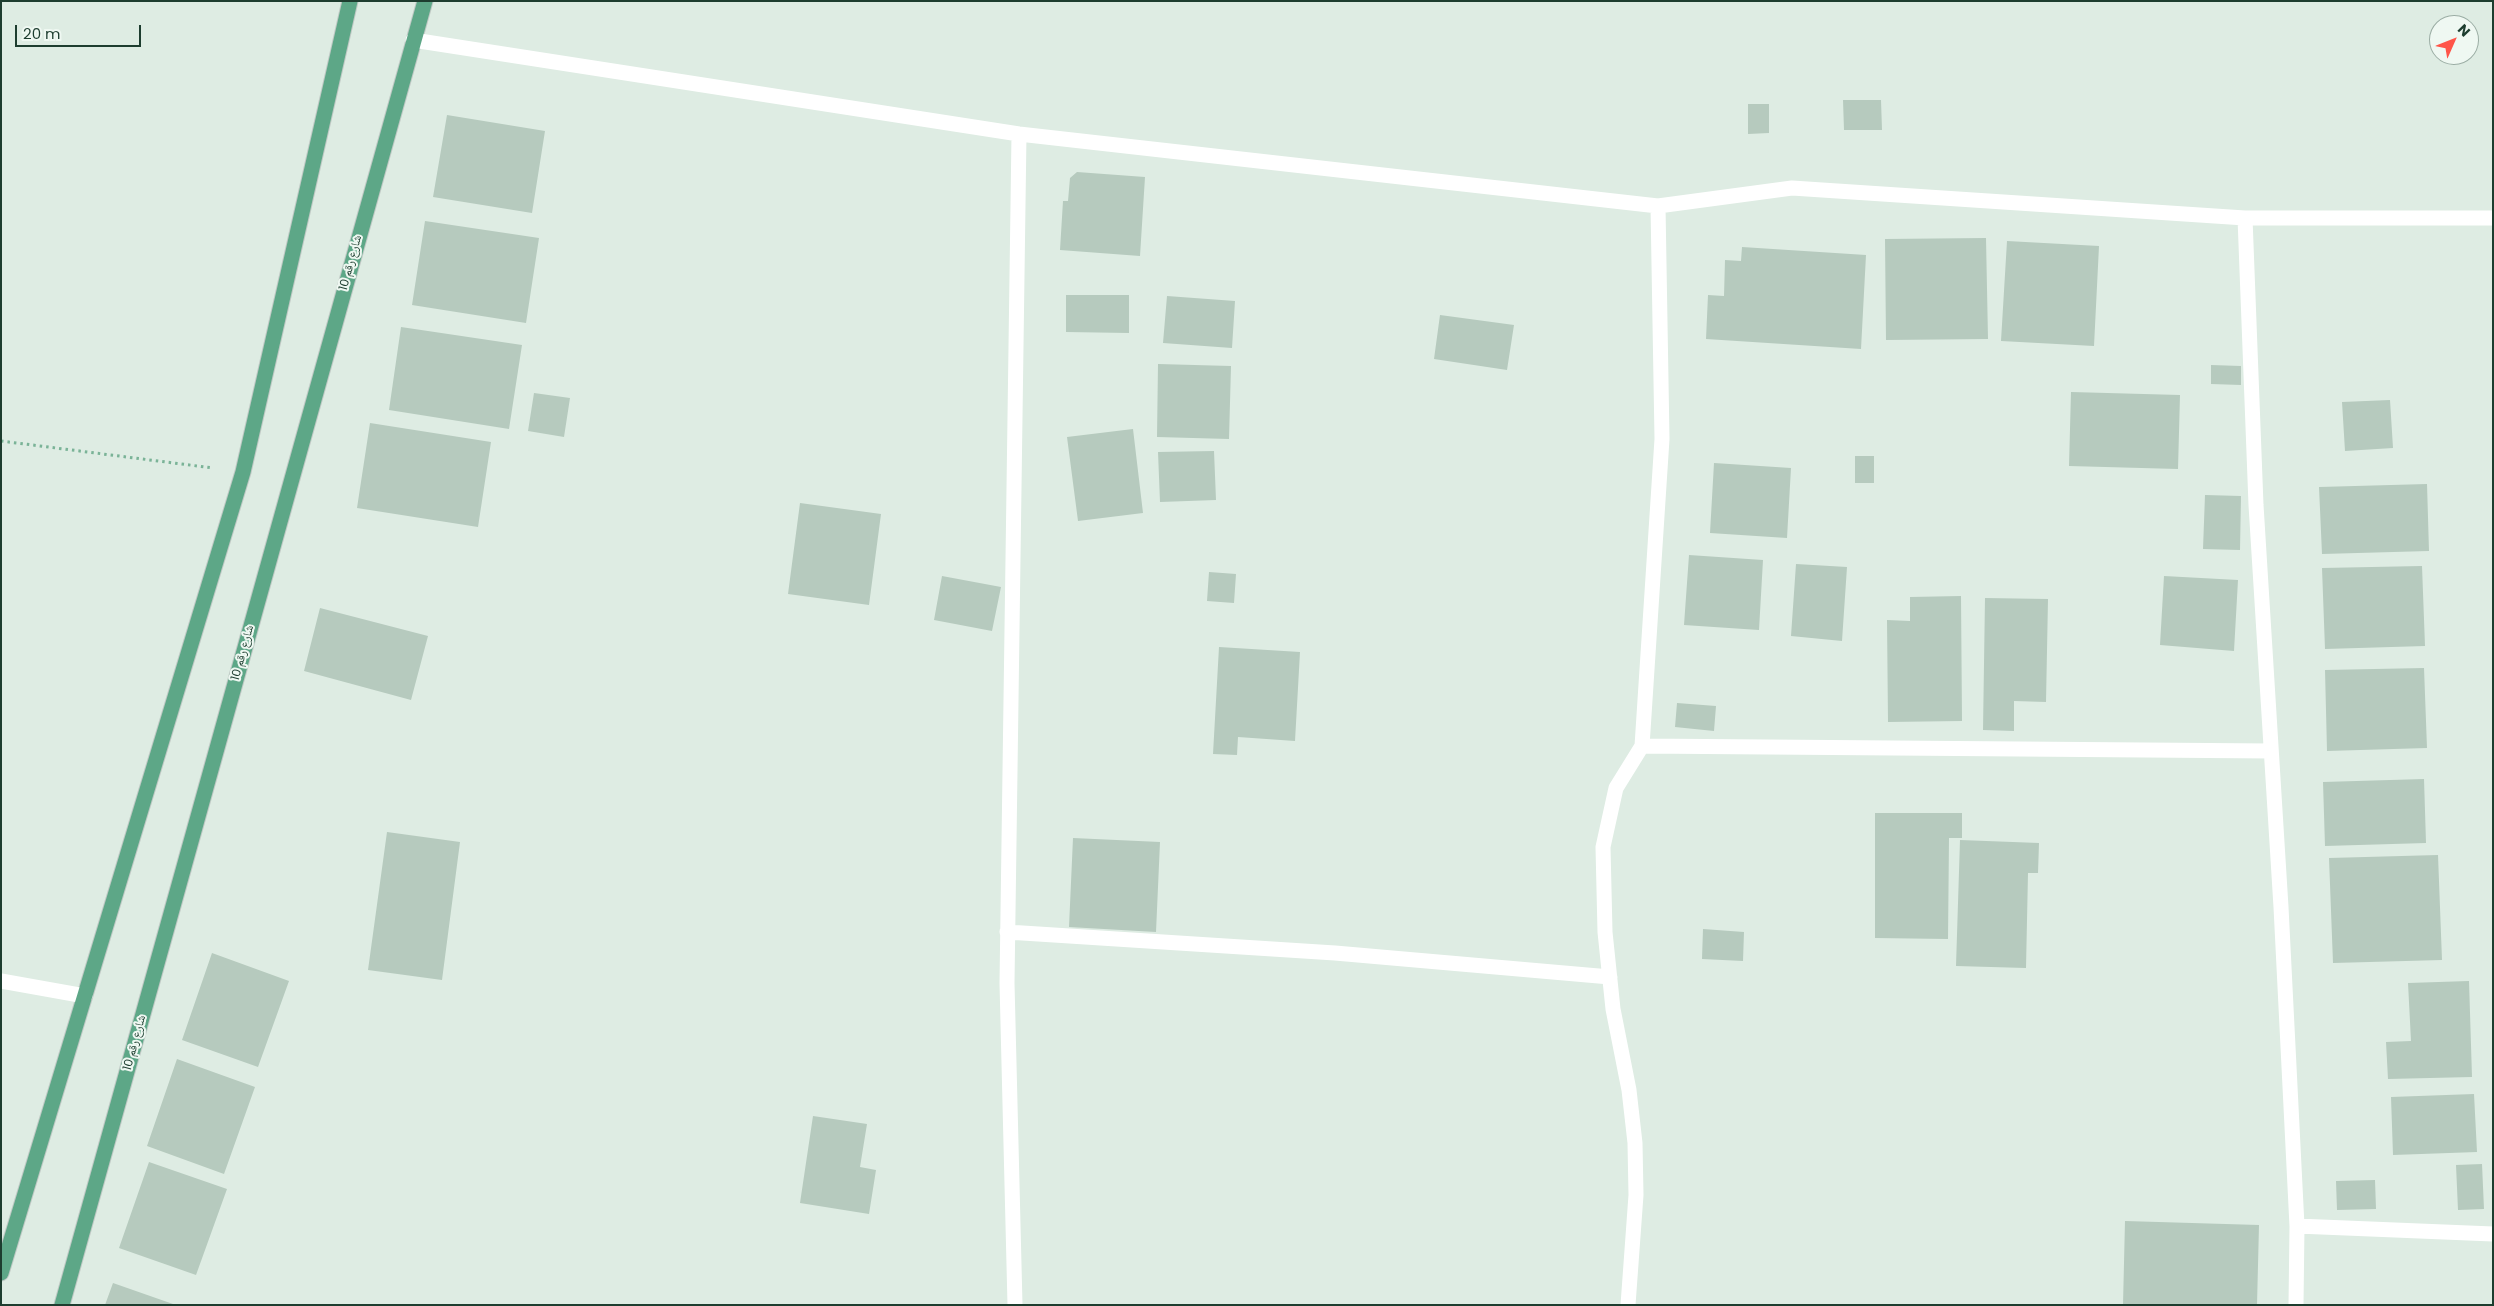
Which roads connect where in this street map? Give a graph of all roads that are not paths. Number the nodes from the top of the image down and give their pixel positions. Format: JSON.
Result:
{"nodes":[{"id":1,"x":350,"y":1,"type":"edge"},
{"id":2,"x":425,"y":1,"type":"edge"},
{"id":3,"x":413,"y":40,"type":"junction"},
{"id":4,"x":1019,"y":134,"type":"junction"},
{"id":5,"x":1658,"y":206,"type":"junction"},
{"id":6,"x":2245,"y":218,"type":"junction"},
{"id":7,"x":2493,"y":218,"type":"edge"},
{"id":8,"x":1642,"y":746,"type":"junction"},
{"id":9,"x":2271,"y":751,"type":"junction"},
{"id":10,"x":1007,"y":932,"type":"junction"},
{"id":11,"x":1610,"y":977,"type":"junction"},
{"id":12,"x":1,"y":981,"type":"edge"},
{"id":13,"x":85,"y":996,"type":"junction"},
{"id":14,"x":2297,"y":1226,"type":"junction"},
{"id":15,"x":2493,"y":1234,"type":"edge"},
{"id":16,"x":1,"y":1272,"type":"edge"},
{"id":17,"x":62,"y":1305,"type":"edge"},
{"id":18,"x":1015,"y":1305,"type":"edge"},
{"id":19,"x":1628,"y":1305,"type":"edge"},
{"id":20,"x":2296,"y":1305,"type":"edge"}],
"edges":[{"from":1,"to":13,"type":"main road"},
{"from":2,"to":3,"type":"main road","name":"شارع رقم 10"},
{"from":3,"to":4,"type":"street"},
{"from":3,"to":17,"type":"main road","name":"شارع رقم 10"},
{"from":4,"to":5,"type":"street"},
{"from":4,"to":10,"type":"street"},
{"from":5,"to":6,"type":"street"},
{"from":5,"to":8,"type":"street"},
{"from":6,"to":7,"type":"street"},
{"from":6,"to":9,"type":"street"},
{"from":8,"to":9,"type":"street"},
{"from":8,"to":11,"type":"street"},
{"from":9,"to":14,"type":"street"},
{"from":10,"to":11,"type":"street"},
{"from":10,"to":18,"type":"street"},
{"from":11,"to":19,"type":"street"},
{"from":12,"to":13,"type":"street"},
{"from":13,"to":16,"type":"main road"},
{"from":14,"to":15,"type":"street"},
{"from":14,"to":20,"type":"street"}]}
